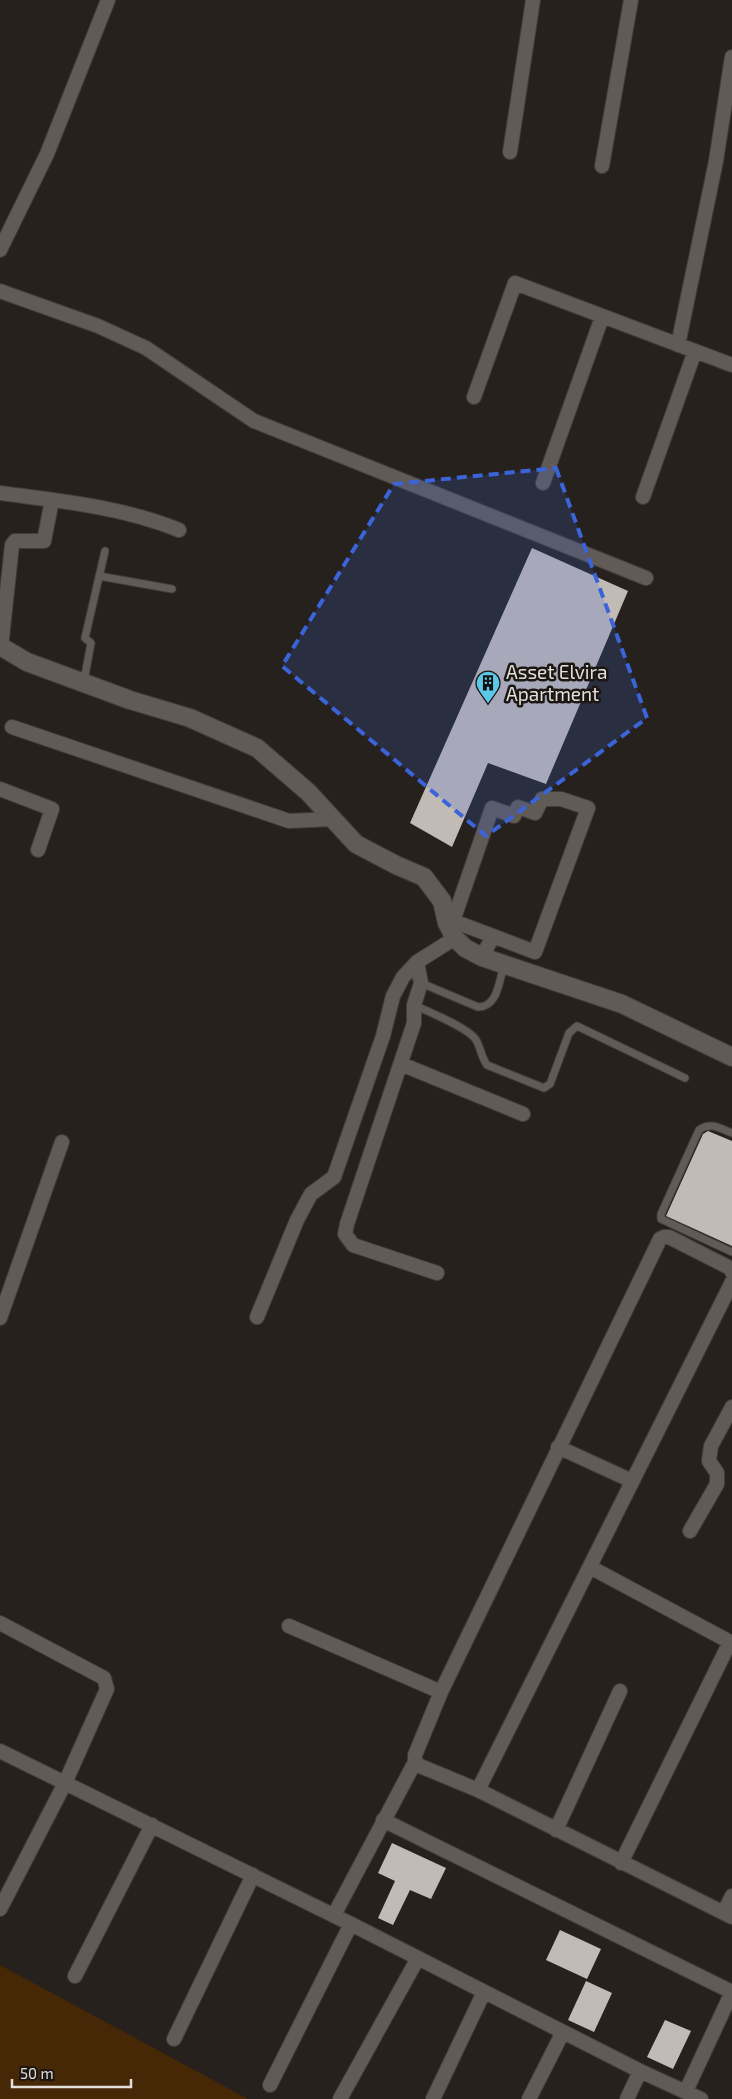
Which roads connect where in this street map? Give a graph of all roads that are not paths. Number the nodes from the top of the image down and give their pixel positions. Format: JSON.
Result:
{"nodes":[{"id":1,"x":108,"y":0,"type":"edge"},
{"id":2,"x":534,"y":0,"type":"edge"},
{"id":3,"x":631,"y":0,"type":"edge"},
{"id":4,"x":732,"y":57,"type":"edge"},
{"id":5,"x":510,"y":152,"type":"dead end"},
{"id":6,"x":602,"y":166,"type":"dead end"},
{"id":7,"x":0,"y":250,"type":"edge"},
{"id":8,"x":0,"y":291,"type":"edge"},
{"id":9,"x":602,"y":316,"type":"junction"},
{"id":10,"x":678,"y":345,"type":"junction"},
{"id":11,"x":696,"y":352,"type":"junction"},
{"id":12,"x":732,"y":365,"type":"edge"},
{"id":13,"x":474,"y":397,"type":"dead end"},
{"id":14,"x":543,"y":483,"type":"dead end"},
{"id":15,"x":0,"y":493,"type":"edge"},
{"id":16,"x":643,"y":497,"type":"dead end"},
{"id":17,"x":52,"y":500,"type":"junction"},
{"id":18,"x":179,"y":530,"type":"dead end"},
{"id":19,"x":106,"y":551,"type":"dead end"},
{"id":20,"x":99,"y":576,"type":"junction"},
{"id":21,"x":646,"y":578,"type":"dead end"},
{"id":22,"x":172,"y":589,"type":"dead end"},
{"id":23,"x":0,"y":646,"type":"edge"},
{"id":24,"x":84,"y":682,"type":"junction"},
{"id":25,"x":12,"y":727,"type":"dead end"},
{"id":26,"x":0,"y":789,"type":"edge"},
{"id":27,"x":334,"y":820,"type":"junction"},
{"id":28,"x":38,"y":850,"type":"dead end"},
{"id":29,"x":493,"y":936,"type":"junction"},
{"id":30,"x":455,"y":938,"type":"junction"},
{"id":31,"x":482,"y":958,"type":"junction"},
{"id":32,"x":416,"y":962,"type":"junction"},
{"id":33,"x":504,"y":965,"type":"junction"},
{"id":34,"x":421,"y":983,"type":"junction"},
{"id":35,"x":414,"y":1005,"type":"junction"},
{"id":36,"x":732,"y":1057,"type":"edge"},
{"id":37,"x":401,"y":1064,"type":"junction"},
{"id":38,"x":685,"y":1078,"type":"dead end"},
{"id":39,"x":523,"y":1114,"type":"dead end"},
{"id":40,"x":732,"y":1133,"type":"edge"},
{"id":41,"x":62,"y":1142,"type":"dead end"},
{"id":42,"x":732,"y":1252,"type":"edge"},
{"id":43,"x":732,"y":1272,"type":"edge"},
{"id":44,"x":437,"y":1273,"type":"dead end"},
{"id":45,"x":732,"y":1282,"type":"edge"},
{"id":46,"x":257,"y":1317,"type":"dead end"},
{"id":47,"x":0,"y":1318,"type":"edge"},
{"id":48,"x":732,"y":1407,"type":"edge"},
{"id":49,"x":558,"y":1447,"type":"junction"},
{"id":50,"x":632,"y":1481,"type":"junction"},
{"id":51,"x":690,"y":1531,"type":"dead end"},
{"id":52,"x":590,"y":1567,"type":"junction"},
{"id":53,"x":0,"y":1623,"type":"edge"},
{"id":54,"x":289,"y":1626,"type":"dead end"},
{"id":55,"x":731,"y":1642,"type":"edge"},
{"id":56,"x":620,"y":1691,"type":"dead end"},
{"id":57,"x":441,"y":1692,"type":"junction"},
{"id":58,"x":0,"y":1751,"type":"edge"},
{"id":59,"x":415,"y":1762,"type":"junction"},
{"id":60,"x":65,"y":1783,"type":"junction"},
{"id":61,"x":478,"y":1790,"type":"junction"},
{"id":62,"x":383,"y":1820,"type":"junction"},
{"id":63,"x":152,"y":1825,"type":"junction"},
{"id":64,"x":556,"y":1830,"type":"junction"},
{"id":65,"x":621,"y":1863,"type":"junction"},
{"id":66,"x":253,"y":1875,"type":"junction"},
{"id":67,"x":732,"y":1896,"type":"edge"},
{"id":68,"x":0,"y":1909,"type":"edge"},
{"id":69,"x":728,"y":1914,"type":"edge"},
{"id":70,"x":334,"y":1915,"type":"junction"},
{"id":71,"x":352,"y":1924,"type":"junction"},
{"id":72,"x":418,"y":1958,"type":"junction"},
{"id":73,"x":76,"y":1976,"type":"dead end"},
{"id":74,"x":484,"y":1992,"type":"junction"},
{"id":75,"x":732,"y":1992,"type":"edge"},
{"id":76,"x":563,"y":2032,"type":"junction"},
{"id":77,"x":174,"y":2039,"type":"dead end"},
{"id":78,"x":640,"y":2071,"type":"junction"},
{"id":79,"x":270,"y":2085,"type":"dead end"},
{"id":80,"x":686,"y":2091,"type":"junction"},
{"id":81,"x":340,"y":2099,"type":"edge"},
{"id":82,"x":433,"y":2099,"type":"edge"},
{"id":83,"x":529,"y":2099,"type":"edge"},
{"id":84,"x":627,"y":2099,"type":"edge"},
{"id":85,"x":701,"y":2099,"type":"edge"}],
"edges":[{"from":1,"to":7,"type":"street"},
{"from":2,"to":5,"type":"street"},
{"from":3,"to":6,"type":"street"},
{"from":4,"to":10,"type":"street"},
{"from":8,"to":21,"type":"street"},
{"from":9,"to":10,"type":"street"},
{"from":9,"to":13,"type":"street"},
{"from":9,"to":14,"type":"street"},
{"from":10,"to":11,"type":"street"},
{"from":11,"to":12,"type":"street"},
{"from":11,"to":16,"type":"street"},
{"from":15,"to":17,"type":"street"},
{"from":17,"to":18,"type":"street"},
{"from":17,"to":23,"type":"street"},
{"from":19,"to":20,"type":"lane"},
{"from":20,"to":22,"type":"lane"},
{"from":20,"to":24,"type":"lane"},
{"from":23,"to":24,"type":"street"},
{"from":24,"to":27,"type":"street"},
{"from":25,"to":27,"type":"street"},
{"from":26,"to":28,"type":"street"},
{"from":27,"to":30,"type":"street"},
{"from":29,"to":29,"type":"street"},
{"from":29,"to":31,"type":"street"},
{"from":30,"to":31,"type":"street"},
{"from":30,"to":32,"type":"street"},
{"from":31,"to":33,"type":"street"},
{"from":32,"to":34,"type":"street"},
{"from":32,"to":46,"type":"street"},
{"from":33,"to":34,"type":"lane"},
{"from":33,"to":36,"type":"street"},
{"from":34,"to":35,"type":"street"},
{"from":35,"to":37,"type":"street"},
{"from":35,"to":38,"type":"lane"},
{"from":37,"to":39,"type":"street"},
{"from":37,"to":44,"type":"street"},
{"from":40,"to":42,"type":"lane"},
{"from":41,"to":47,"type":"street"},
{"from":43,"to":49,"type":"street"},
{"from":45,"to":50,"type":"street"},
{"from":48,"to":51,"type":"street"},
{"from":49,"to":50,"type":"street"},
{"from":49,"to":57,"type":"street"},
{"from":50,"to":52,"type":"street"},
{"from":52,"to":55,"type":"street"},
{"from":52,"to":61,"type":"street"},
{"from":53,"to":60,"type":"street"},
{"from":54,"to":57,"type":"street"},
{"from":55,"to":65,"type":"street"},
{"from":56,"to":64,"type":"street"},
{"from":57,"to":59,"type":"street"},
{"from":58,"to":60,"type":"street"},
{"from":59,"to":61,"type":"street"},
{"from":59,"to":62,"type":"street"},
{"from":60,"to":63,"type":"street"},
{"from":60,"to":68,"type":"street"},
{"from":61,"to":64,"type":"street"},
{"from":62,"to":70,"type":"street"},
{"from":62,"to":75,"type":"street"},
{"from":63,"to":66,"type":"street"},
{"from":63,"to":73,"type":"street"},
{"from":64,"to":65,"type":"street"},
{"from":65,"to":69,"type":"street"},
{"from":66,"to":70,"type":"street"},
{"from":66,"to":77,"type":"street"},
{"from":67,"to":69,"type":"street"},
{"from":70,"to":71,"type":"street"},
{"from":71,"to":72,"type":"street"},
{"from":71,"to":79,"type":"street"},
{"from":72,"to":74,"type":"street"},
{"from":72,"to":81,"type":"street"},
{"from":74,"to":76,"type":"street"},
{"from":74,"to":82,"type":"street"},
{"from":75,"to":80,"type":"street"},
{"from":76,"to":78,"type":"street"},
{"from":76,"to":83,"type":"street"},
{"from":78,"to":80,"type":"street"},
{"from":78,"to":84,"type":"street"},
{"from":80,"to":85,"type":"street"}]}
